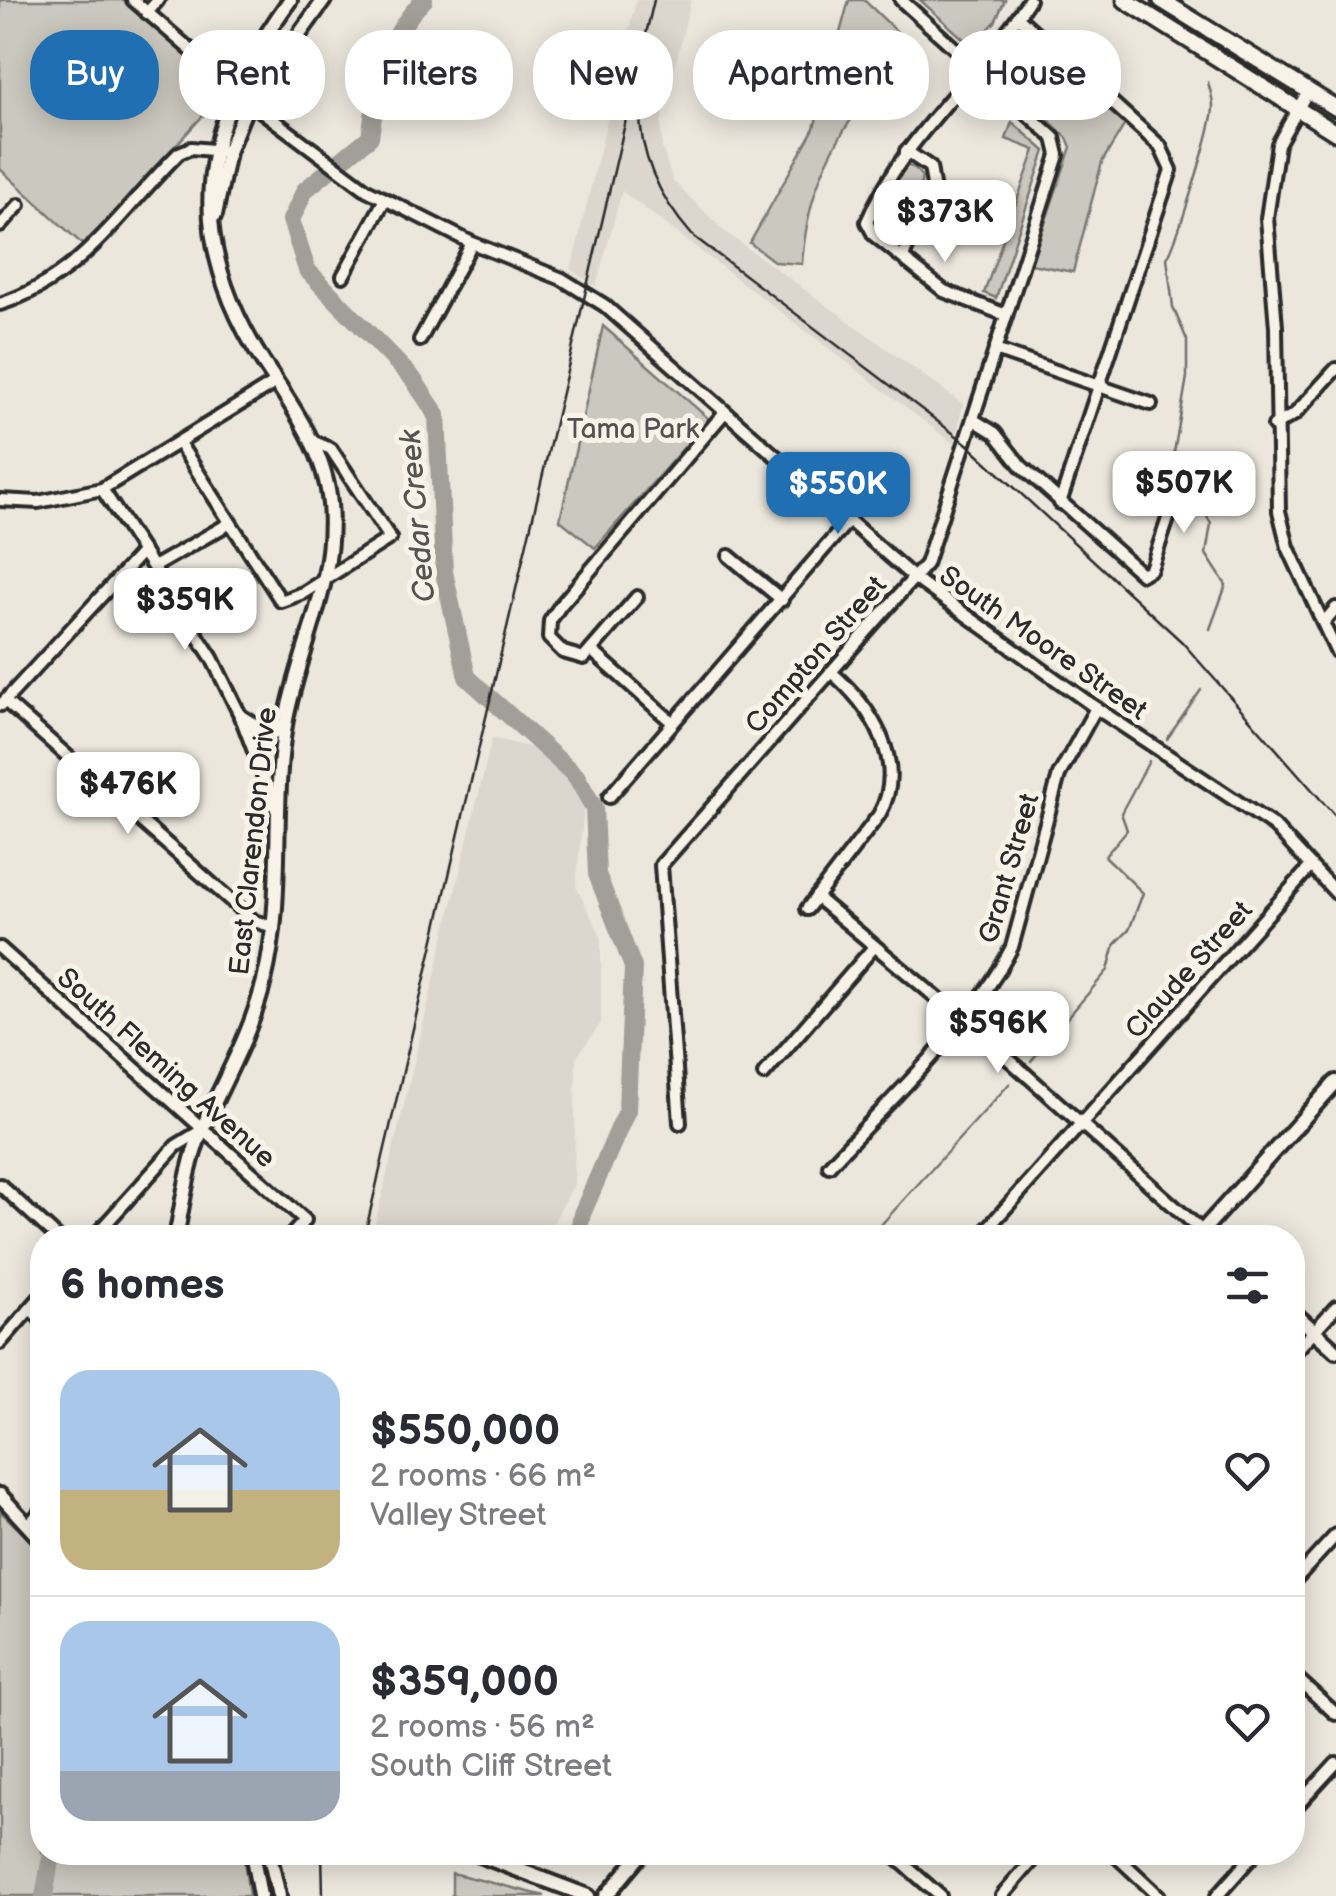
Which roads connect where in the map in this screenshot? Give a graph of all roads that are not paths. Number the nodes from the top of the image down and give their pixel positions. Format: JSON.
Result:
{"nodes":[{"id":1,"x":133,"y":0,"type":"edge"},
{"id":2,"x":158,"y":0,"type":"edge"},
{"id":3,"x":293,"y":0,"type":"edge"},
{"id":4,"x":324,"y":0,"type":"edge"},
{"id":5,"x":902,"y":0,"type":"edge"},
{"id":6,"x":1029,"y":0,"type":"edge"},
{"id":7,"x":1125,"y":0,"type":"edge"},
{"id":8,"x":1161,"y":0,"type":"edge"},
{"id":9,"x":148,"y":12,"type":"junction"},
{"id":10,"x":313,"y":14,"type":"junction"},
{"id":11,"x":1018,"y":17,"type":"junction"},
{"id":12,"x":273,"y":30,"type":"edge"},
{"id":13,"x":301,"y":30,"type":"edge"},
{"id":14,"x":1008,"y":30,"type":"edge"},
{"id":15,"x":179,"y":39,"type":"edge"},
{"id":16,"x":949,"y":43,"type":"edge"},
{"id":17,"x":1240,"y":49,"type":"junction"},
{"id":18,"x":1229,"y":66,"type":"junction"},
{"id":19,"x":1308,"y":91,"type":"junction"},
{"id":20,"x":949,"y":100,"type":"edge"},
{"id":21,"x":1336,"y":108,"type":"edge"},
{"id":22,"x":1297,"y":109,"type":"junction"},
{"id":23,"x":224,"y":120,"type":"edge"},
{"id":24,"x":241,"y":120,"type":"edge"},
{"id":25,"x":275,"y":120,"type":"edge"},
{"id":26,"x":1032,"y":120,"type":"edge"},
{"id":27,"x":1336,"y":133,"type":"edge"},
{"id":28,"x":213,"y":149,"type":"junction"},
{"id":29,"x":906,"y":150,"type":"junction"},
{"id":30,"x":228,"y":152,"type":"junction"},
{"id":31,"x":384,"y":200,"type":"junction"},
{"id":32,"x":19,"y":205,"type":"dead end"},
{"id":33,"x":0,"y":226,"type":"edge"},
{"id":34,"x":211,"y":227,"type":"junction"},
{"id":35,"x":472,"y":242,"type":"junction"},
{"id":36,"x":903,"y":257,"type":"junction"},
{"id":37,"x":344,"y":276,"type":"dead end"},
{"id":38,"x":3,"y":299,"type":"edge"},
{"id":39,"x":1006,"y":316,"type":"junction"},
{"id":40,"x":420,"y":340,"type":"dead end"},
{"id":41,"x":995,"y":350,"type":"junction"},
{"id":42,"x":1336,"y":369,"type":"edge"},
{"id":43,"x":276,"y":382,"type":"junction"},
{"id":44,"x":1099,"y":388,"type":"junction"},
{"id":45,"x":1151,"y":404,"type":"dead end"},
{"id":46,"x":726,"y":412,"type":"junction"},
{"id":47,"x":974,"y":420,"type":"junction"},
{"id":48,"x":1274,"y":426,"type":"junction"},
{"id":49,"x":312,"y":441,"type":"junction"},
{"id":50,"x":179,"y":443,"type":"junction"},
{"id":51,"x":102,"y":489,"type":"junction"},
{"id":52,"x":1178,"y":489,"type":"dead end"},
{"id":53,"x":0,"y":500,"type":"edge"},
{"id":54,"x":1060,"y":503,"type":"junction"},
{"id":55,"x":849,"y":520,"type":"junction"},
{"id":56,"x":230,"y":522,"type":"junction"},
{"id":57,"x":143,"y":551,"type":"junction"},
{"id":58,"x":729,"y":556,"type":"dead end"},
{"id":59,"x":155,"y":566,"type":"junction"},
{"id":60,"x":913,"y":577,"type":"junction"},
{"id":61,"x":325,"y":578,"type":"junction"},
{"id":62,"x":637,"y":597,"type":"dead end"},
{"id":63,"x":782,"y":600,"type":"junction"},
{"id":64,"x":1336,"y":608,"type":"edge"},
{"id":65,"x":1324,"y":622,"type":"junction"},
{"id":66,"x":1336,"y":650,"type":"edge"},
{"id":67,"x":588,"y":654,"type":"junction"},
{"id":68,"x":830,"y":672,"type":"junction"},
{"id":69,"x":2,"y":704,"type":"edge"},
{"id":70,"x":1096,"y":708,"type":"junction"},
{"id":71,"x":241,"y":717,"type":"junction"},
{"id":72,"x":673,"y":723,"type":"junction"},
{"id":73,"x":285,"y":724,"type":"junction"},
{"id":74,"x":608,"y":796,"type":"dead end"},
{"id":75,"x":277,"y":813,"type":"junction"},
{"id":76,"x":1311,"y":866,"type":"junction"},
{"id":77,"x":1336,"y":893,"type":"edge"},
{"id":78,"x":816,"y":897,"type":"junction"},
{"id":79,"x":807,"y":909,"type":"dead end"},
{"id":80,"x":274,"y":927,"type":"junction"},
{"id":81,"x":874,"y":947,"type":"junction"},
{"id":82,"x":0,"y":948,"type":"edge"},
{"id":83,"x":962,"y":1019,"type":"junction"},
{"id":84,"x":764,"y":1074,"type":"dead end"},
{"id":85,"x":1336,"y":1082,"type":"edge"},
{"id":86,"x":1081,"y":1123,"type":"junction"},
{"id":87,"x":680,"y":1124,"type":"dead end"},
{"id":88,"x":202,"y":1130,"type":"junction"},
{"id":89,"x":829,"y":1166,"type":"dead end"},
{"id":90,"x":0,"y":1185,"type":"edge"},
{"id":91,"x":44,"y":1225,"type":"edge"},
{"id":92,"x":106,"y":1225,"type":"edge"},
{"id":93,"x":179,"y":1225,"type":"edge"},
{"id":94,"x":300,"y":1225,"type":"edge"},
{"id":95,"x":991,"y":1225,"type":"edge"},
{"id":96,"x":1192,"y":1225,"type":"edge"},
{"id":97,"x":1212,"y":1225,"type":"edge"},
{"id":98,"x":1336,"y":1307,"type":"edge"},
{"id":99,"x":30,"y":1309,"type":"edge"},
{"id":100,"x":1305,"y":1323,"type":"edge"},
{"id":101,"x":1314,"y":1331,"type":"junction"},
{"id":102,"x":1305,"y":1341,"type":"edge"},
{"id":103,"x":0,"y":1342,"type":"edge"},
{"id":104,"x":1336,"y":1351,"type":"edge"},
{"id":105,"x":0,"y":1495,"type":"edge"},
{"id":106,"x":30,"y":1521,"type":"edge"},
{"id":107,"x":1336,"y":1534,"type":"edge"},
{"id":108,"x":1305,"y":1569,"type":"edge"},
{"id":109,"x":1305,"y":1686,"type":"edge"},
{"id":110,"x":1336,"y":1714,"type":"edge"},
{"id":111,"x":1336,"y":1762,"type":"edge"},
{"id":112,"x":1305,"y":1797,"type":"edge"},
{"id":113,"x":254,"y":1865,"type":"edge"},
{"id":114,"x":272,"y":1865,"type":"edge"},
{"id":115,"x":506,"y":1865,"type":"edge"},
{"id":116,"x":633,"y":1865,"type":"edge"},
{"id":117,"x":905,"y":1865,"type":"edge"},
{"id":118,"x":1029,"y":1865,"type":"edge"},
{"id":119,"x":1126,"y":1865,"type":"edge"},
{"id":120,"x":1244,"y":1865,"type":"edge"},
{"id":121,"x":275,"y":1876,"type":"junction"},
{"id":122,"x":259,"y":1892,"type":"edge"},
{"id":123,"x":279,"y":1896,"type":"edge"},
{"id":124,"x":588,"y":1896,"type":"edge"},
{"id":125,"x":606,"y":1896,"type":"edge"},
{"id":126,"x":940,"y":1896,"type":"edge"},
{"id":127,"x":1002,"y":1896,"type":"edge"},
{"id":128,"x":1159,"y":1896,"type":"edge"},
{"id":129,"x":1217,"y":1896,"type":"edge"}],
"edges":[{"from":1,"to":9,"type":"street","name":"South Moore Street"},
{"from":2,"to":9,"type":"street"},
{"from":3,"to":10,"type":"street"},
{"from":3,"to":12,"type":"street","name":"East Clarendon Drive"},
{"from":4,"to":10,"type":"street","name":"East Clarendon Drive"},
{"from":5,"to":16,"type":"street"},
{"from":6,"to":11,"type":"street"},
{"from":7,"to":18,"type":"main road"},
{"from":8,"to":17,"type":"main road"},
{"from":9,"to":15,"type":"street","name":"South Moore Street"},
{"from":10,"to":13,"type":"street","name":"East Clarendon Drive"},
{"from":11,"to":14,"type":"street"},
{"from":11,"to":44,"type":"street"},
{"from":17,"to":18,"type":"main road"},
{"from":17,"to":19,"type":"main road"},
{"from":18,"to":22,"type":"main road"},
{"from":19,"to":21,"type":"main road"},
{"from":19,"to":22,"type":"street"},
{"from":20,"to":29,"type":"street"},
{"from":22,"to":27,"type":"main road"},
{"from":22,"to":48,"type":"street"},
{"from":23,"to":28,"type":"street","name":"East Clarendon Drive"},
{"from":24,"to":30,"type":"street","name":"East Clarendon Drive"},
{"from":25,"to":31,"type":"street","name":"South Moore Street"},
{"from":26,"to":39,"type":"street","name":"Compton Street"},
{"from":28,"to":30,"type":"street"},
{"from":28,"to":34,"type":"street","name":"East Clarendon Drive"},
{"from":28,"to":38,"type":"street"},
{"from":29,"to":36,"type":"street"},
{"from":29,"to":36,"type":"street"},
{"from":30,"to":34,"type":"street","name":"East Clarendon Drive"},
{"from":31,"to":35,"type":"street","name":"South Moore Street"},
{"from":31,"to":37,"type":"street"},
{"from":32,"to":33,"type":"street"},
{"from":34,"to":43,"type":"street","name":"East Clarendon Drive"},
{"from":35,"to":40,"type":"street"},
{"from":35,"to":46,"type":"street","name":"South Moore Street"},
{"from":36,"to":39,"type":"street"},
{"from":39,"to":41,"type":"street","name":"Compton Street"},
{"from":41,"to":44,"type":"street"},
{"from":41,"to":47,"type":"street","name":"Compton Street"},
{"from":42,"to":48,"type":"street"},
{"from":43,"to":49,"type":"street","name":"East Clarendon Drive"},
{"from":43,"to":50,"type":"street"},
{"from":44,"to":45,"type":"street"},
{"from":44,"to":54,"type":"street"},
{"from":46,"to":55,"type":"street","name":"South Moore Street"},
{"from":46,"to":67,"type":"street"},
{"from":47,"to":54,"type":"street"},
{"from":47,"to":60,"type":"street","name":"Compton Street"},
{"from":48,"to":65,"type":"street"},
{"from":49,"to":61,"type":"street","name":"East Clarendon Drive"},
{"from":49,"to":61,"type":"street"},
{"from":50,"to":51,"type":"street"},
{"from":50,"to":56,"type":"street"},
{"from":51,"to":53,"type":"street"},
{"from":51,"to":57,"type":"street"},
{"from":52,"to":54,"type":"street"},
{"from":55,"to":60,"type":"street","name":"South Moore Street"},
{"from":55,"to":63,"type":"street"},
{"from":56,"to":59,"type":"street"},
{"from":56,"to":61,"type":"street"},
{"from":57,"to":59,"type":"street"},
{"from":57,"to":69,"type":"street"},
{"from":58,"to":63,"type":"street"},
{"from":59,"to":71,"type":"street"},
{"from":60,"to":68,"type":"street","name":"Compton Street"},
{"from":60,"to":70,"type":"street","name":"South Moore Street"},
{"from":61,"to":73,"type":"street","name":"East Clarendon Drive"},
{"from":62,"to":67,"type":"street"},
{"from":63,"to":72,"type":"street"},
{"from":64,"to":65,"type":"street"},
{"from":65,"to":66,"type":"street"},
{"from":67,"to":72,"type":"street"},
{"from":68,"to":78,"type":"street"},
{"from":68,"to":87,"type":"street","name":"Compton Street"},
{"from":69,"to":80,"type":"street"},
{"from":70,"to":76,"type":"street","name":"South Moore Street"},
{"from":70,"to":83,"type":"street","name":"Grant Street"},
{"from":71,"to":73,"type":"street"},
{"from":71,"to":75,"type":"street"},
{"from":72,"to":74,"type":"street"},
{"from":73,"to":75,"type":"street","name":"East Clarendon Drive"},
{"from":75,"to":80,"type":"street","name":"East Clarendon Drive"},
{"from":76,"to":77,"type":"street","name":"South Moore Street"},
{"from":76,"to":86,"type":"street","name":"Claude Street"},
{"from":78,"to":79,"type":"street"},
{"from":78,"to":81,"type":"street"},
{"from":80,"to":88,"type":"street","name":"East Clarendon Drive"},
{"from":81,"to":83,"type":"street"},
{"from":81,"to":84,"type":"street"},
{"from":82,"to":88,"type":"street","name":"South Fleming Avenue"},
{"from":83,"to":86,"type":"street"},
{"from":83,"to":89,"type":"street","name":"Grant Street"},
{"from":85,"to":97,"type":"street"},
{"from":86,"to":95,"type":"street","name":"Claude Street"},
{"from":86,"to":96,"type":"street"},
{"from":88,"to":92,"type":"street"},
{"from":88,"to":93,"type":"street","name":"East Clarendon Drive"},
{"from":88,"to":94,"type":"street","name":"South Fleming Avenue"},
{"from":90,"to":91,"type":"street"},
{"from":98,"to":101,"type":"street"},
{"from":99,"to":103,"type":"street"},
{"from":100,"to":101,"type":"street"},
{"from":101,"to":102,"type":"street"},
{"from":101,"to":104,"type":"street"},
{"from":105,"to":106,"type":"street"},
{"from":107,"to":108,"type":"street"},
{"from":109,"to":110,"type":"street"},
{"from":111,"to":112,"type":"street"},
{"from":113,"to":122,"type":"street"},
{"from":114,"to":121,"type":"street"},
{"from":115,"to":124,"type":"street"},
{"from":116,"to":125,"type":"street"},
{"from":117,"to":126,"type":"street"},
{"from":118,"to":127,"type":"street"},
{"from":119,"to":128,"type":"street"},
{"from":120,"to":129,"type":"street"},
{"from":121,"to":122,"type":"street"},
{"from":121,"to":123,"type":"street"}]}
